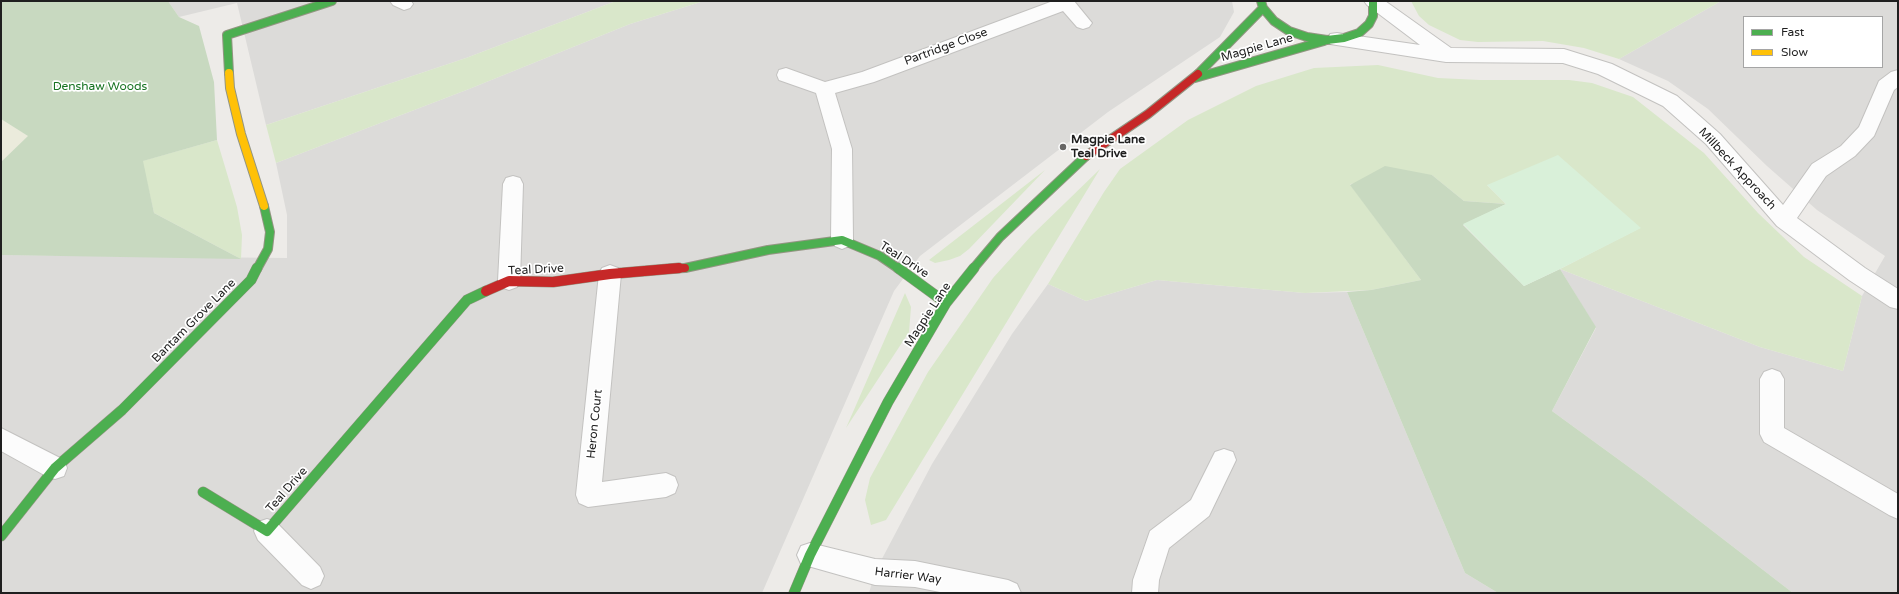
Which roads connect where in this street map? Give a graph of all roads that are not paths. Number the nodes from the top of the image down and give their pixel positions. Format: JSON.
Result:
{"nodes":[{"id":1,"x":332,"y":1,"type":"edge"},
{"id":2,"x":1373,"y":1,"type":"edge"},
{"id":3,"x":1066,"y":2,"type":"edge"},
{"id":4,"x":1262,"y":4,"type":"edge"},
{"id":5,"x":1083,"y":23,"type":"dead end"},
{"id":6,"x":1332,"y":40,"type":"junction"},
{"id":7,"x":1446,"y":55,"type":"junction"},
{"id":8,"x":786,"y":75,"type":"dead end"},
{"id":9,"x":1898,"y":77,"type":"edge"},
{"id":10,"x":1194,"y":78,"type":"junction"},
{"id":11,"x":824,"y":89,"type":"junction"},
{"id":12,"x":513,"y":184,"type":"dead end"},
{"id":13,"x":1784,"y":220,"type":"junction"},
{"id":14,"x":842,"y":240,"type":"junction"},
{"id":15,"x":610,"y":274,"type":"junction"},
{"id":16,"x":509,"y":281,"type":"junction"},
{"id":17,"x":1898,"y":300,"type":"edge"},
{"id":18,"x":946,"y":303,"type":"junction"},
{"id":19,"x":1772,"y":379,"type":"dead end"},
{"id":20,"x":1,"y":439,"type":"edge"},
{"id":21,"x":1224,"y":460,"type":"dead end"},
{"id":22,"x":56,"y":468,"type":"junction"},
{"id":23,"x":666,"y":486,"type":"dead end"},
{"id":24,"x":203,"y":492,"type":"dead end"},
{"id":25,"x":1898,"y":508,"type":"edge"},
{"id":26,"x":267,"y":531,"type":"junction"},
{"id":27,"x":1,"y":536,"type":"edge"},
{"id":28,"x":810,"y":555,"type":"junction"},
{"id":29,"x":310,"y":576,"type":"dead end"},
{"id":30,"x":794,"y":593,"type":"edge"},
{"id":31,"x":1008,"y":593,"type":"edge"},
{"id":32,"x":1145,"y":593,"type":"edge"}],
"edges":[{"from":1,"to":22,"type":"street","name":"Bantam Grove Lane"},
{"from":2,"to":6,"type":"street","name":"Magpie Lane"},
{"from":2,"to":7,"type":"street"},
{"from":3,"to":5,"type":"street","name":"Partridge Close"},
{"from":3,"to":11,"type":"street","name":"Partridge Close"},
{"from":4,"to":6,"type":"street"},
{"from":4,"to":10,"type":"street","name":"Magpie Lane"},
{"from":6,"to":7,"type":"street","name":"Millbeck Approach"},
{"from":6,"to":10,"type":"street","name":"Magpie Lane"},
{"from":7,"to":13,"type":"street","name":"Millbeck Approach"},
{"from":8,"to":11,"type":"street"},
{"from":9,"to":13,"type":"street"},
{"from":10,"to":18,"type":"street","name":"Magpie Lane"},
{"from":11,"to":14,"type":"street"},
{"from":12,"to":16,"type":"street"},
{"from":13,"to":17,"type":"street","name":"Millbeck Approach"},
{"from":14,"to":15,"type":"street","name":"Teal Drive"},
{"from":14,"to":18,"type":"street","name":"Teal Drive"},
{"from":15,"to":16,"type":"street","name":"Teal Drive"},
{"from":15,"to":23,"type":"street","name":"Heron Court"},
{"from":16,"to":26,"type":"street","name":"Teal Drive"},
{"from":18,"to":28,"type":"street","name":"Magpie Lane"},
{"from":19,"to":25,"type":"street"},
{"from":20,"to":22,"type":"street"},
{"from":21,"to":32,"type":"street"},
{"from":22,"to":27,"type":"street","name":"Bantam Grove Lane"},
{"from":24,"to":26,"type":"street","name":"Teal Drive"},
{"from":26,"to":29,"type":"street"},
{"from":28,"to":30,"type":"street","name":"Magpie Lane"},
{"from":28,"to":31,"type":"street","name":"Harrier Way"}]}
